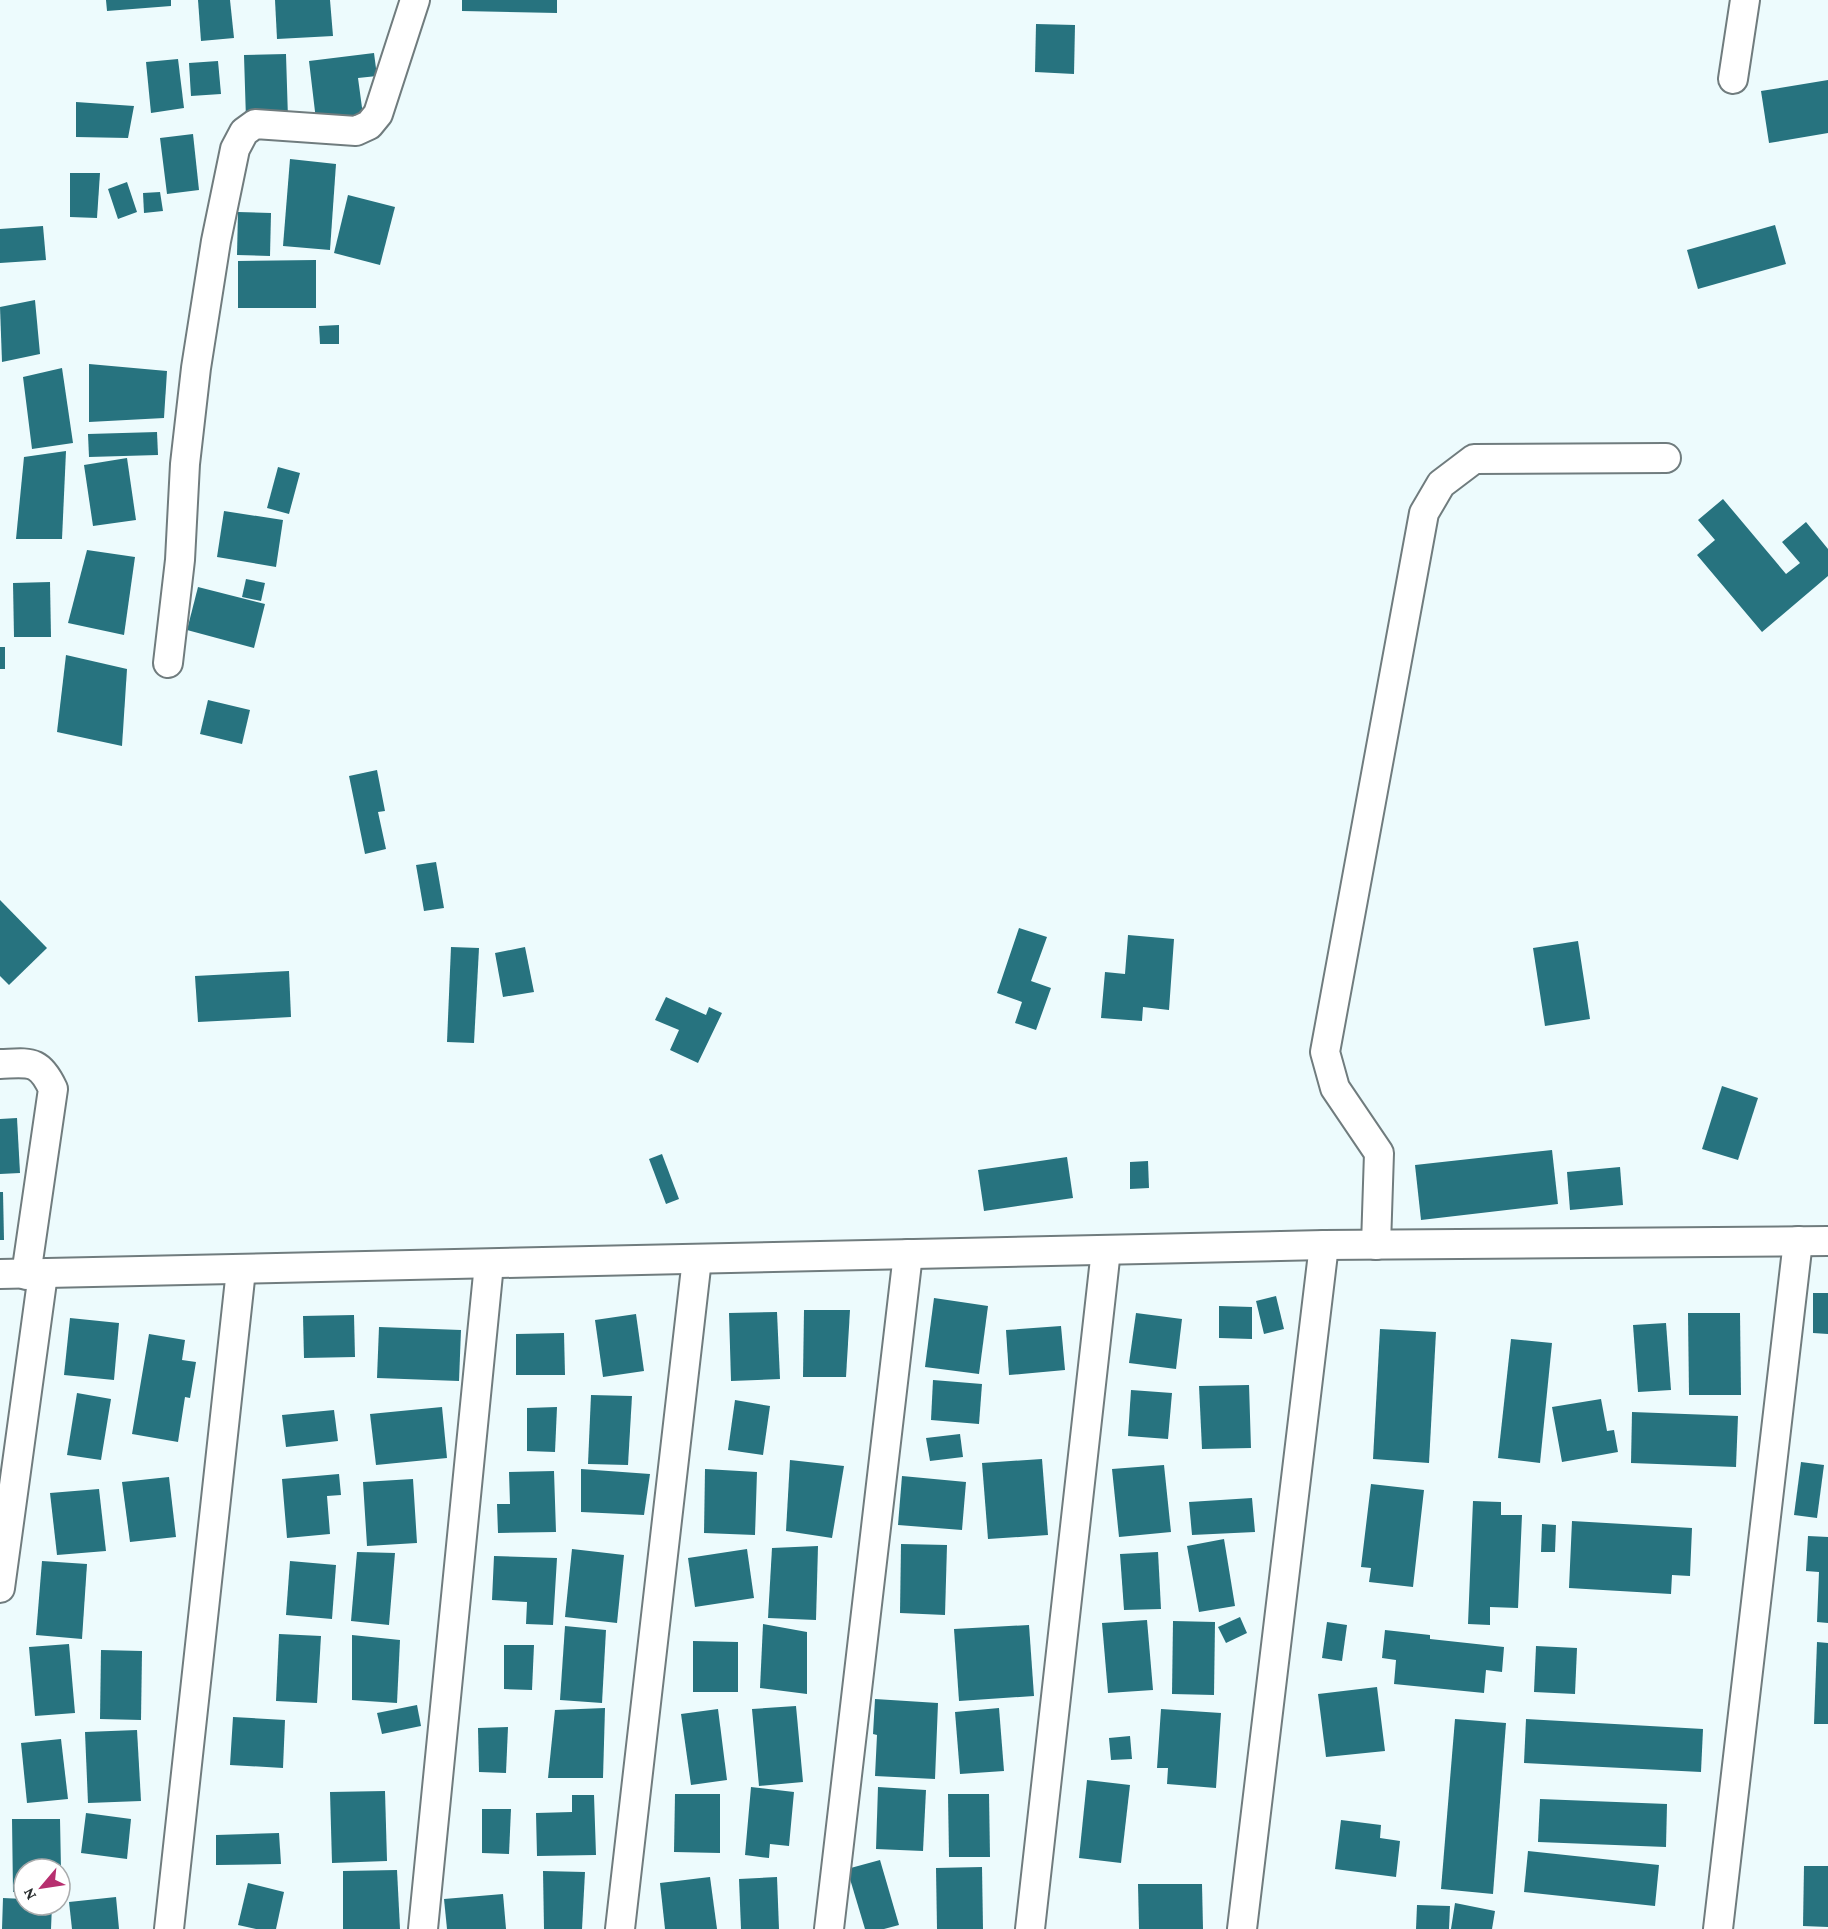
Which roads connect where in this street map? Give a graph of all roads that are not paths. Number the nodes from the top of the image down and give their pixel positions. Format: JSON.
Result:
{"nodes":[{"id":1,"x":415,"y":0,"type":"edge"},
{"id":2,"x":1745,"y":0,"type":"edge"},
{"id":3,"x":1733,"y":79,"type":"dead end"},
{"id":4,"x":1666,"y":458,"type":"dead end"},
{"id":5,"x":168,"y":663,"type":"dead end"},
{"id":6,"x":0,"y":1064,"type":"edge"},
{"id":7,"x":1798,"y":1241,"type":"junction"},
{"id":8,"x":1828,"y":1241,"type":"edge"},
{"id":9,"x":1324,"y":1245,"type":"junction"},
{"id":10,"x":1376,"y":1245,"type":"junction"},
{"id":11,"x":1106,"y":1250,"type":"junction"},
{"id":12,"x":908,"y":1254,"type":"junction"},
{"id":13,"x":697,"y":1259,"type":"junction"},
{"id":14,"x":489,"y":1264,"type":"junction"},
{"id":15,"x":241,"y":1270,"type":"junction"},
{"id":16,"x":23,"y":1274,"type":"edge"},
{"id":17,"x":0,"y":1588,"type":"edge"},
{"id":18,"x":169,"y":1929,"type":"edge"},
{"id":19,"x":423,"y":1929,"type":"edge"},
{"id":20,"x":620,"y":1929,"type":"edge"},
{"id":21,"x":829,"y":1929,"type":"edge"},
{"id":22,"x":1030,"y":1929,"type":"edge"},
{"id":23,"x":1242,"y":1929,"type":"edge"},
{"id":24,"x":1718,"y":1929,"type":"edge"}],
"edges":[{"from":1,"to":5,"type":"street"},
{"from":2,"to":3,"type":"street"},
{"from":4,"to":10,"type":"street"},
{"from":6,"to":16,"type":"street"},
{"from":7,"to":8,"type":"street"},
{"from":7,"to":10,"type":"street"},
{"from":7,"to":24,"type":"street"},
{"from":9,"to":10,"type":"street"},
{"from":9,"to":11,"type":"street"},
{"from":9,"to":23,"type":"street"},
{"from":11,"to":12,"type":"street"},
{"from":11,"to":22,"type":"street"},
{"from":12,"to":13,"type":"street"},
{"from":12,"to":21,"type":"street"},
{"from":13,"to":14,"type":"street"},
{"from":13,"to":20,"type":"street"},
{"from":14,"to":15,"type":"street"},
{"from":14,"to":19,"type":"street"},
{"from":15,"to":16,"type":"street"},
{"from":15,"to":18,"type":"street"},
{"from":16,"to":17,"type":"street"}]}
